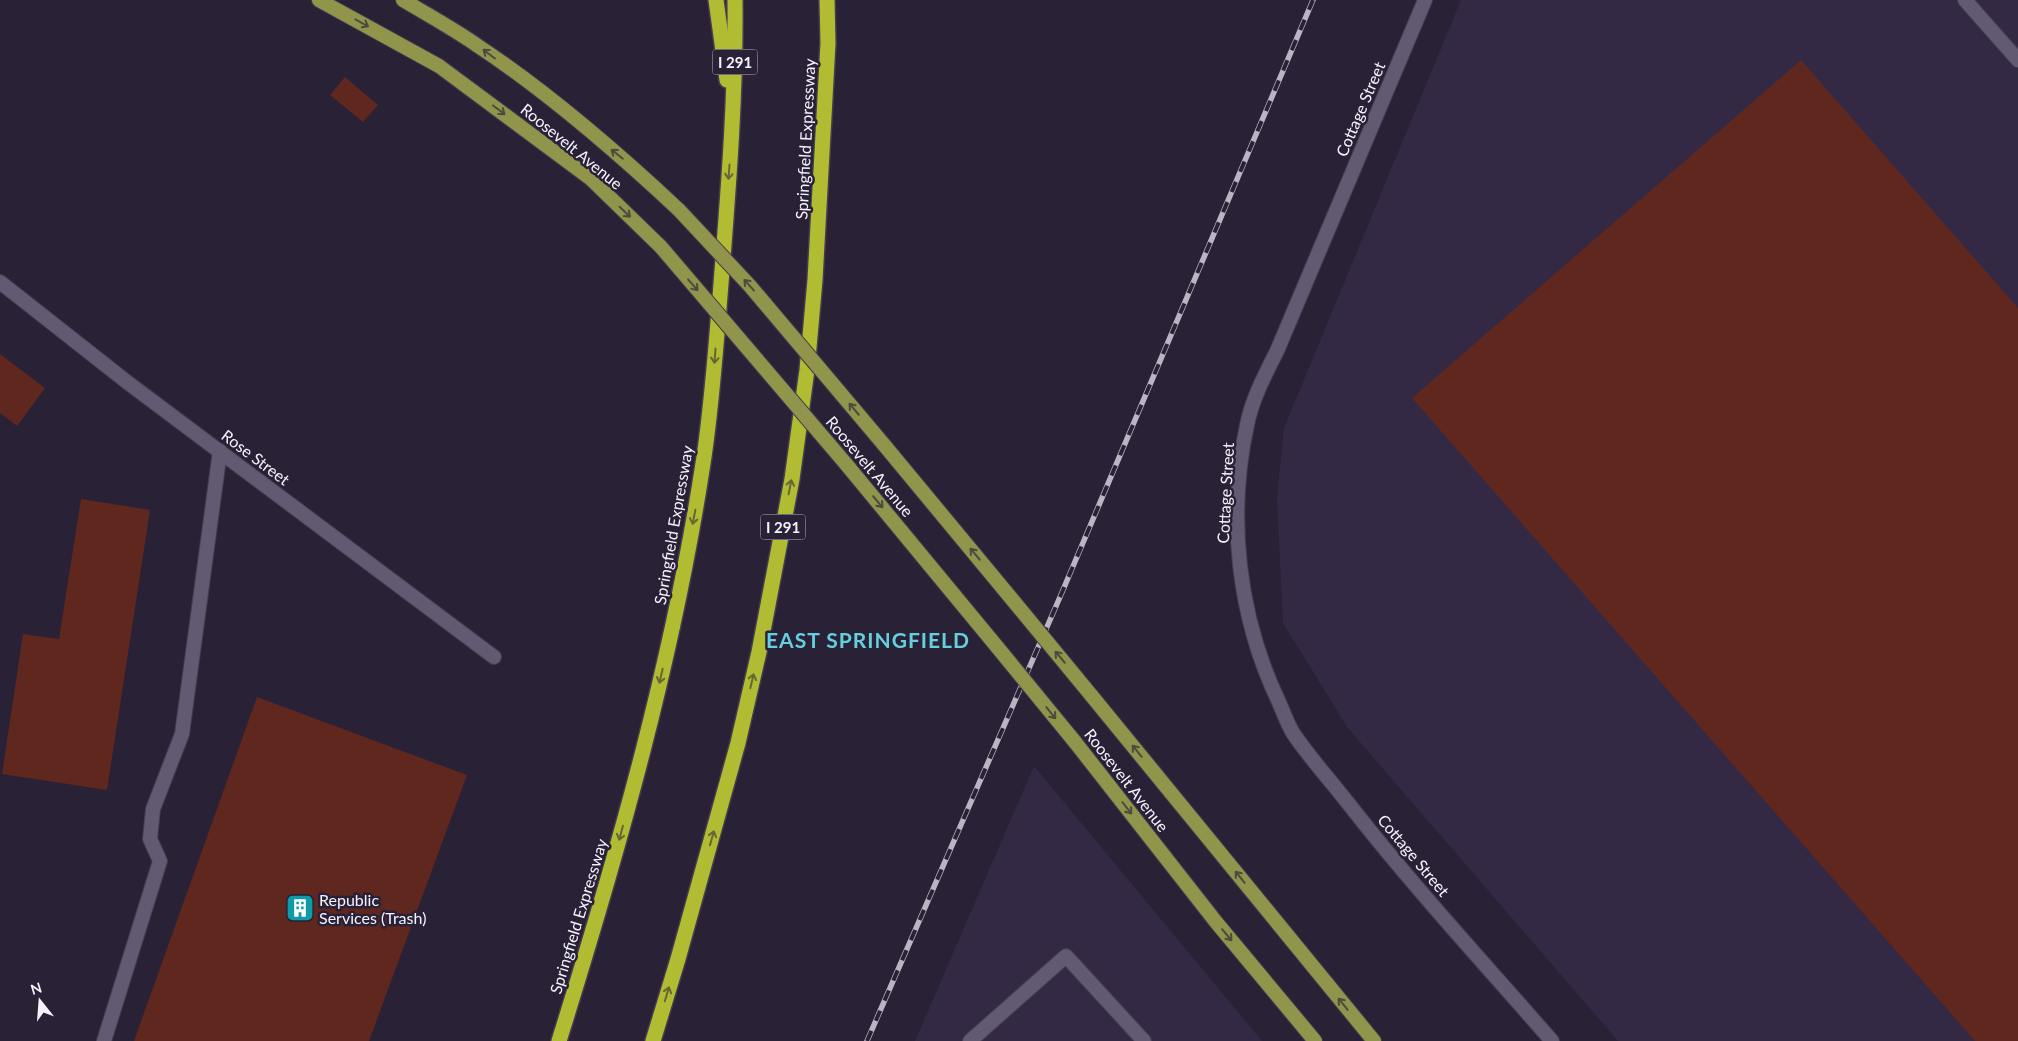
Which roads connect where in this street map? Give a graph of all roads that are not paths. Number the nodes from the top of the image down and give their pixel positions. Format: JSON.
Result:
{"nodes":[{"id":1,"x":319,"y":0,"type":"edge"},
{"id":2,"x":403,"y":0,"type":"edge"},
{"id":3,"x":716,"y":0,"type":"edge"},
{"id":4,"x":735,"y":0,"type":"edge"},
{"id":5,"x":827,"y":0,"type":"edge"},
{"id":6,"x":1425,"y":0,"type":"edge"},
{"id":7,"x":1965,"y":0,"type":"edge"},
{"id":8,"x":2018,"y":60,"type":"edge"},
{"id":9,"x":733,"y":124,"type":"junction"},
{"id":10,"x":0,"y":282,"type":"edge"},
{"id":11,"x":220,"y":451,"type":"junction"},
{"id":12,"x":494,"y":657,"type":"dead end"},
{"id":13,"x":104,"y":1041,"type":"edge"},
{"id":14,"x":559,"y":1041,"type":"edge"},
{"id":15,"x":653,"y":1041,"type":"edge"},
{"id":16,"x":970,"y":1041,"type":"edge"},
{"id":17,"x":1144,"y":1041,"type":"edge"},
{"id":18,"x":1315,"y":1041,"type":"edge"},
{"id":19,"x":1374,"y":1041,"type":"edge"},
{"id":20,"x":1552,"y":1041,"type":"edge"}],
"edges":[{"from":1,"to":18,"type":"main road","name":"Roosevelt Avenue","one_way":true,"bridge":true},
{"from":19,"to":2,"type":"main road","name":"Roosevelt Avenue","one_way":true,"bridge":true},
{"from":3,"to":9,"type":"highway"},
{"from":4,"to":9,"type":"highway","name":"Springfield Expressway","number":"I 291"},
{"from":15,"to":5,"type":"highway","name":"Springfield Expressway","number":"I 291","one_way":true},
{"from":6,"to":20,"type":"main road","name":"Cottage Street"},
{"from":7,"to":8,"type":"main road"},
{"from":9,"to":14,"type":"highway","name":"Springfield Expressway","number":"I 291","one_way":true},
{"from":10,"to":11,"type":"main road","name":"Rose Street"},
{"from":11,"to":12,"type":"main road","name":"Rose Street"},
{"from":11,"to":13,"type":"main road"},
{"from":16,"to":17,"type":"main road"}]}
